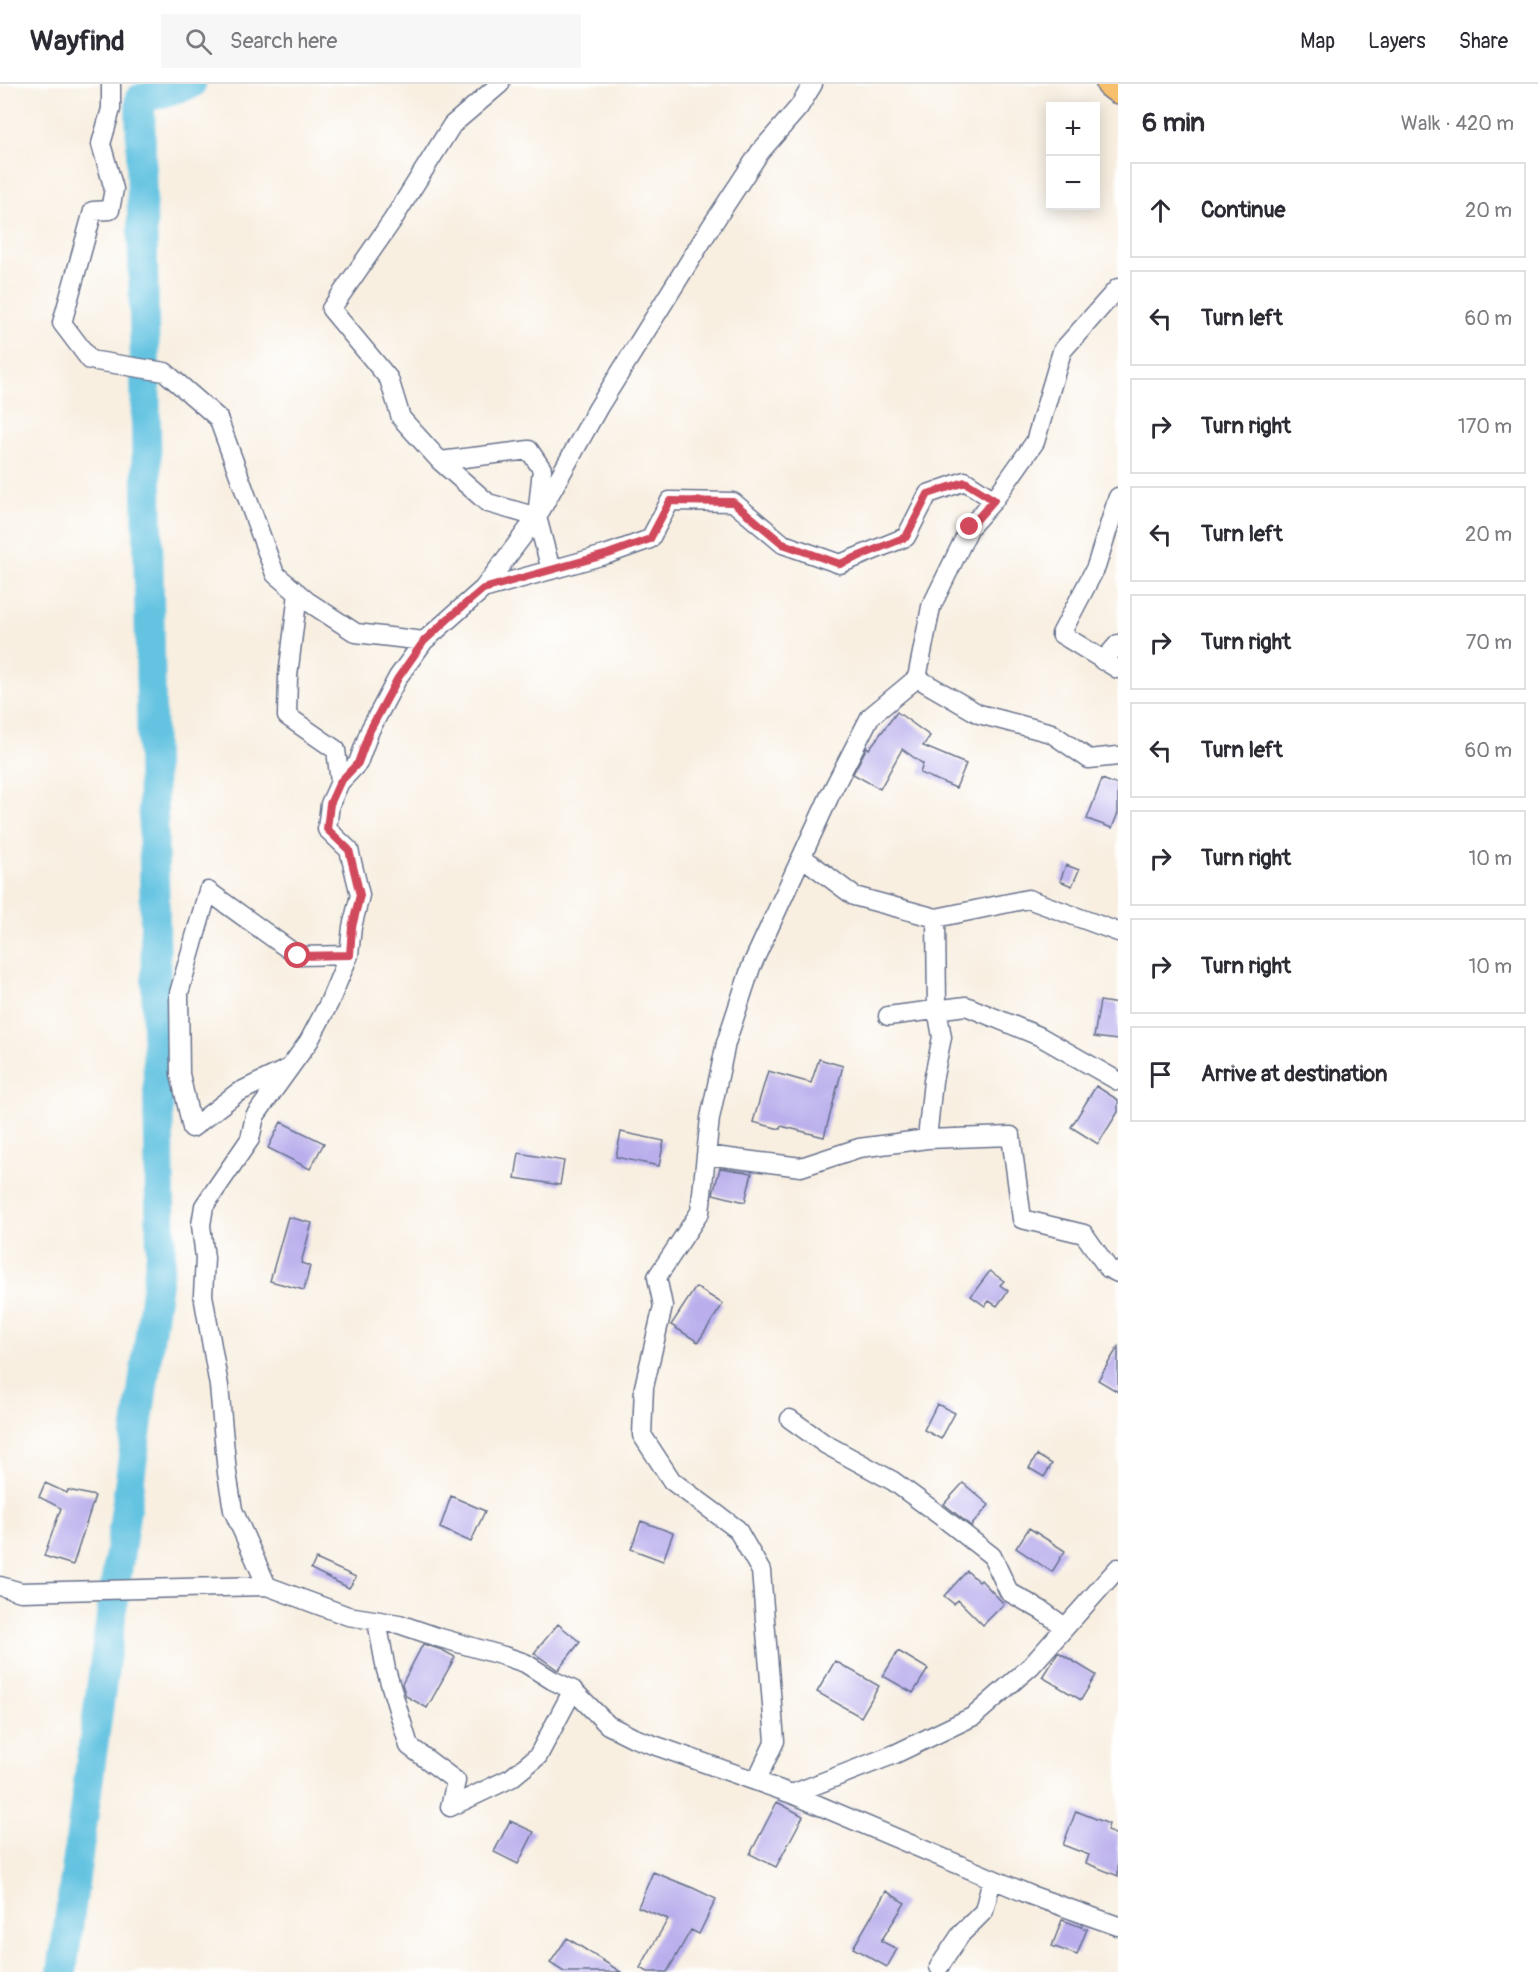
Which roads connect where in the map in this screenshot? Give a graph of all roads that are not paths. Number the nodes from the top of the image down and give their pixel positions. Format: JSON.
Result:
{"nodes":[{"id":1,"x":111,"y":84,"type":"edge"},
{"id":2,"x":500,"y":84,"type":"edge"},
{"id":3,"x":813,"y":84,"type":"edge"},
{"id":4,"x":1110,"y":84,"type":"edge"},
{"id":5,"x":1118,"y":90,"type":"edge"},
{"id":6,"x":1118,"y":288,"type":"edge"},
{"id":7,"x":440,"y":461,"type":"junction"},
{"id":8,"x":1118,"y":497,"type":"edge"},
{"id":9,"x":994,"y":500,"type":"junction"},
{"id":10,"x":537,"y":517,"type":"junction"},
{"id":11,"x":551,"y":570,"type":"junction"},
{"id":12,"x":483,"y":589,"type":"junction"},
{"id":13,"x":298,"y":593,"type":"junction"},
{"id":14,"x":424,"y":641,"type":"junction"},
{"id":15,"x":1118,"y":644,"type":"edge"},
{"id":16,"x":1111,"y":665,"type":"edge"},
{"id":17,"x":917,"y":678,"type":"junction"},
{"id":18,"x":1118,"y":756,"type":"edge"},
{"id":19,"x":340,"y":782,"type":"junction"},
{"id":20,"x":802,"y":857,"type":"junction"},
{"id":21,"x":936,"y":918,"type":"junction"},
{"id":22,"x":1118,"y":932,"type":"edge"},
{"id":23,"x":350,"y":955,"type":"junction"},
{"id":24,"x":937,"y":1009,"type":"junction"},
{"id":25,"x":888,"y":1016,"type":"dead end"},
{"id":26,"x":289,"y":1068,"type":"junction"},
{"id":27,"x":1118,"y":1081,"type":"edge"},
{"id":28,"x":927,"y":1139,"type":"junction"},
{"id":29,"x":706,"y":1155,"type":"junction"},
{"id":30,"x":1118,"y":1273,"type":"edge"},
{"id":31,"x":789,"y":1419,"type":"dead end"},
{"id":32,"x":1118,"y":1568,"type":"edge"},
{"id":33,"x":0,"y":1586,"type":"edge"},
{"id":34,"x":267,"y":1586,"type":"junction"},
{"id":35,"x":377,"y":1621,"type":"junction"},
{"id":36,"x":1065,"y":1627,"type":"junction"},
{"id":37,"x":573,"y":1690,"type":"junction"},
{"id":38,"x":756,"y":1781,"type":"junction"},
{"id":39,"x":792,"y":1794,"type":"junction"},
{"id":40,"x":992,"y":1879,"type":"junction"},
{"id":41,"x":1118,"y":1926,"type":"edge"},
{"id":42,"x":939,"y":1967,"type":"dead end"}],
"edges":[{"from":1,"to":13,"type":"street"},
{"from":2,"to":7,"type":"street"},
{"from":3,"to":10,"type":"street"},
{"from":4,"to":5,"type":"highway"},
{"from":6,"to":9,"type":"street"},
{"from":7,"to":10,"type":"street"},
{"from":7,"to":10,"type":"street"},
{"from":8,"to":16,"type":"street"},
{"from":9,"to":11,"type":"street"},
{"from":9,"to":17,"type":"street"},
{"from":10,"to":11,"type":"street"},
{"from":10,"to":12,"type":"street"},
{"from":11,"to":12,"type":"street"},
{"from":12,"to":14,"type":"street"},
{"from":13,"to":14,"type":"street"},
{"from":13,"to":19,"type":"street"},
{"from":14,"to":19,"type":"street"},
{"from":15,"to":16,"type":"street"},
{"from":17,"to":18,"type":"street"},
{"from":17,"to":20,"type":"street"},
{"from":19,"to":23,"type":"street"},
{"from":20,"to":21,"type":"street"},
{"from":20,"to":29,"type":"street"},
{"from":21,"to":22,"type":"street"},
{"from":21,"to":24,"type":"street"},
{"from":23,"to":26,"type":"street"},
{"from":23,"to":26,"type":"street"},
{"from":24,"to":25,"type":"street"},
{"from":24,"to":27,"type":"street"},
{"from":24,"to":28,"type":"street"},
{"from":26,"to":34,"type":"street"},
{"from":28,"to":29,"type":"street"},
{"from":28,"to":30,"type":"street"},
{"from":29,"to":38,"type":"street"},
{"from":31,"to":36,"type":"street"},
{"from":32,"to":36,"type":"street"},
{"from":33,"to":34,"type":"street"},
{"from":34,"to":35,"type":"street"},
{"from":35,"to":37,"type":"street"},
{"from":35,"to":37,"type":"street"},
{"from":36,"to":39,"type":"street"},
{"from":37,"to":38,"type":"street"},
{"from":38,"to":39,"type":"street"},
{"from":39,"to":40,"type":"street"},
{"from":40,"to":41,"type":"street"},
{"from":40,"to":42,"type":"street"}]}
